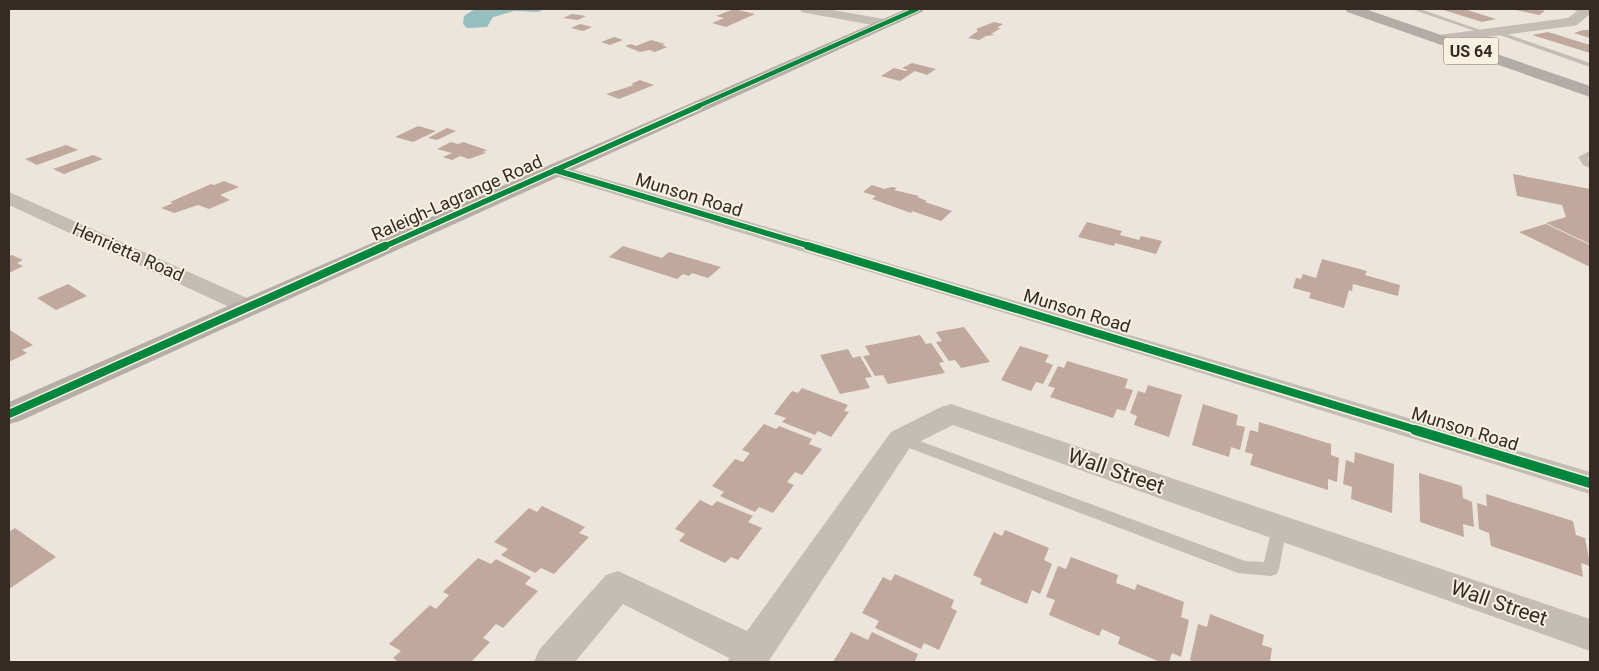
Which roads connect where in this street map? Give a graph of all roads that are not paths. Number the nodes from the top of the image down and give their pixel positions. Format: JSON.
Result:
{"nodes":[{"id":1,"x":806,"y":9,"type":"edge"},
{"id":2,"x":917,"y":9,"type":"edge"},
{"id":3,"x":1352,"y":9,"type":"edge"},
{"id":4,"x":1414,"y":9,"type":"edge"},
{"id":5,"x":1581,"y":10,"type":"edge"},
{"id":6,"x":884,"y":23,"type":"junction"},
{"id":7,"x":1491,"y":33,"type":"junction"},
{"id":8,"x":1439,"y":39,"type":"junction"},
{"id":9,"x":1590,"y":65,"type":"edge"},
{"id":10,"x":1590,"y":92,"type":"edge"},
{"id":11,"x":1590,"y":154,"type":"edge"},
{"id":12,"x":1590,"y":165,"type":"edge"},
{"id":13,"x":555,"y":170,"type":"junction"},
{"id":14,"x":9,"y":198,"type":"edge"},
{"id":15,"x":248,"y":306,"type":"junction"},
{"id":16,"x":9,"y":414,"type":"edge"},
{"id":17,"x":901,"y":439,"type":"junction"},
{"id":18,"x":1590,"y":483,"type":"edge"},
{"id":19,"x":1279,"y":528,"type":"junction"},
{"id":20,"x":1590,"y":635,"type":"edge"},
{"id":21,"x":750,"y":657,"type":"edge"},
{"id":22,"x":552,"y":662,"type":"edge"}],
"edges":[{"from":1,"to":6,"type":"street"},
{"from":2,"to":6,"type":"main road","name":"Raleigh-Lagrange Road"},
{"from":3,"to":8,"type":"main road","number":"US 64"},
{"from":4,"to":7,"type":"lane"},
{"from":5,"to":7,"type":"street"},
{"from":6,"to":13,"type":"main road","name":"Raleigh-Lagrange Road"},
{"from":7,"to":8,"type":"street"},
{"from":7,"to":9,"type":"lane"},
{"from":8,"to":10,"type":"main road","number":"US 64"},
{"from":11,"to":12,"type":"lane"},
{"from":13,"to":15,"type":"main road","name":"Raleigh-Lagrange Road"},
{"from":13,"to":18,"type":"street","name":"Munson Road"},
{"from":14,"to":15,"type":"street","name":"Henrietta Road"},
{"from":15,"to":16,"type":"main road","name":"Raleigh-Lagrange Road"},
{"from":17,"to":19,"type":"street","name":"Wall Street"},
{"from":17,"to":19,"type":"lane"},
{"from":17,"to":21,"type":"street","name":"Wall Street"},
{"from":19,"to":20,"type":"street","name":"Wall Street"},
{"from":21,"to":22,"type":"street"}]}
